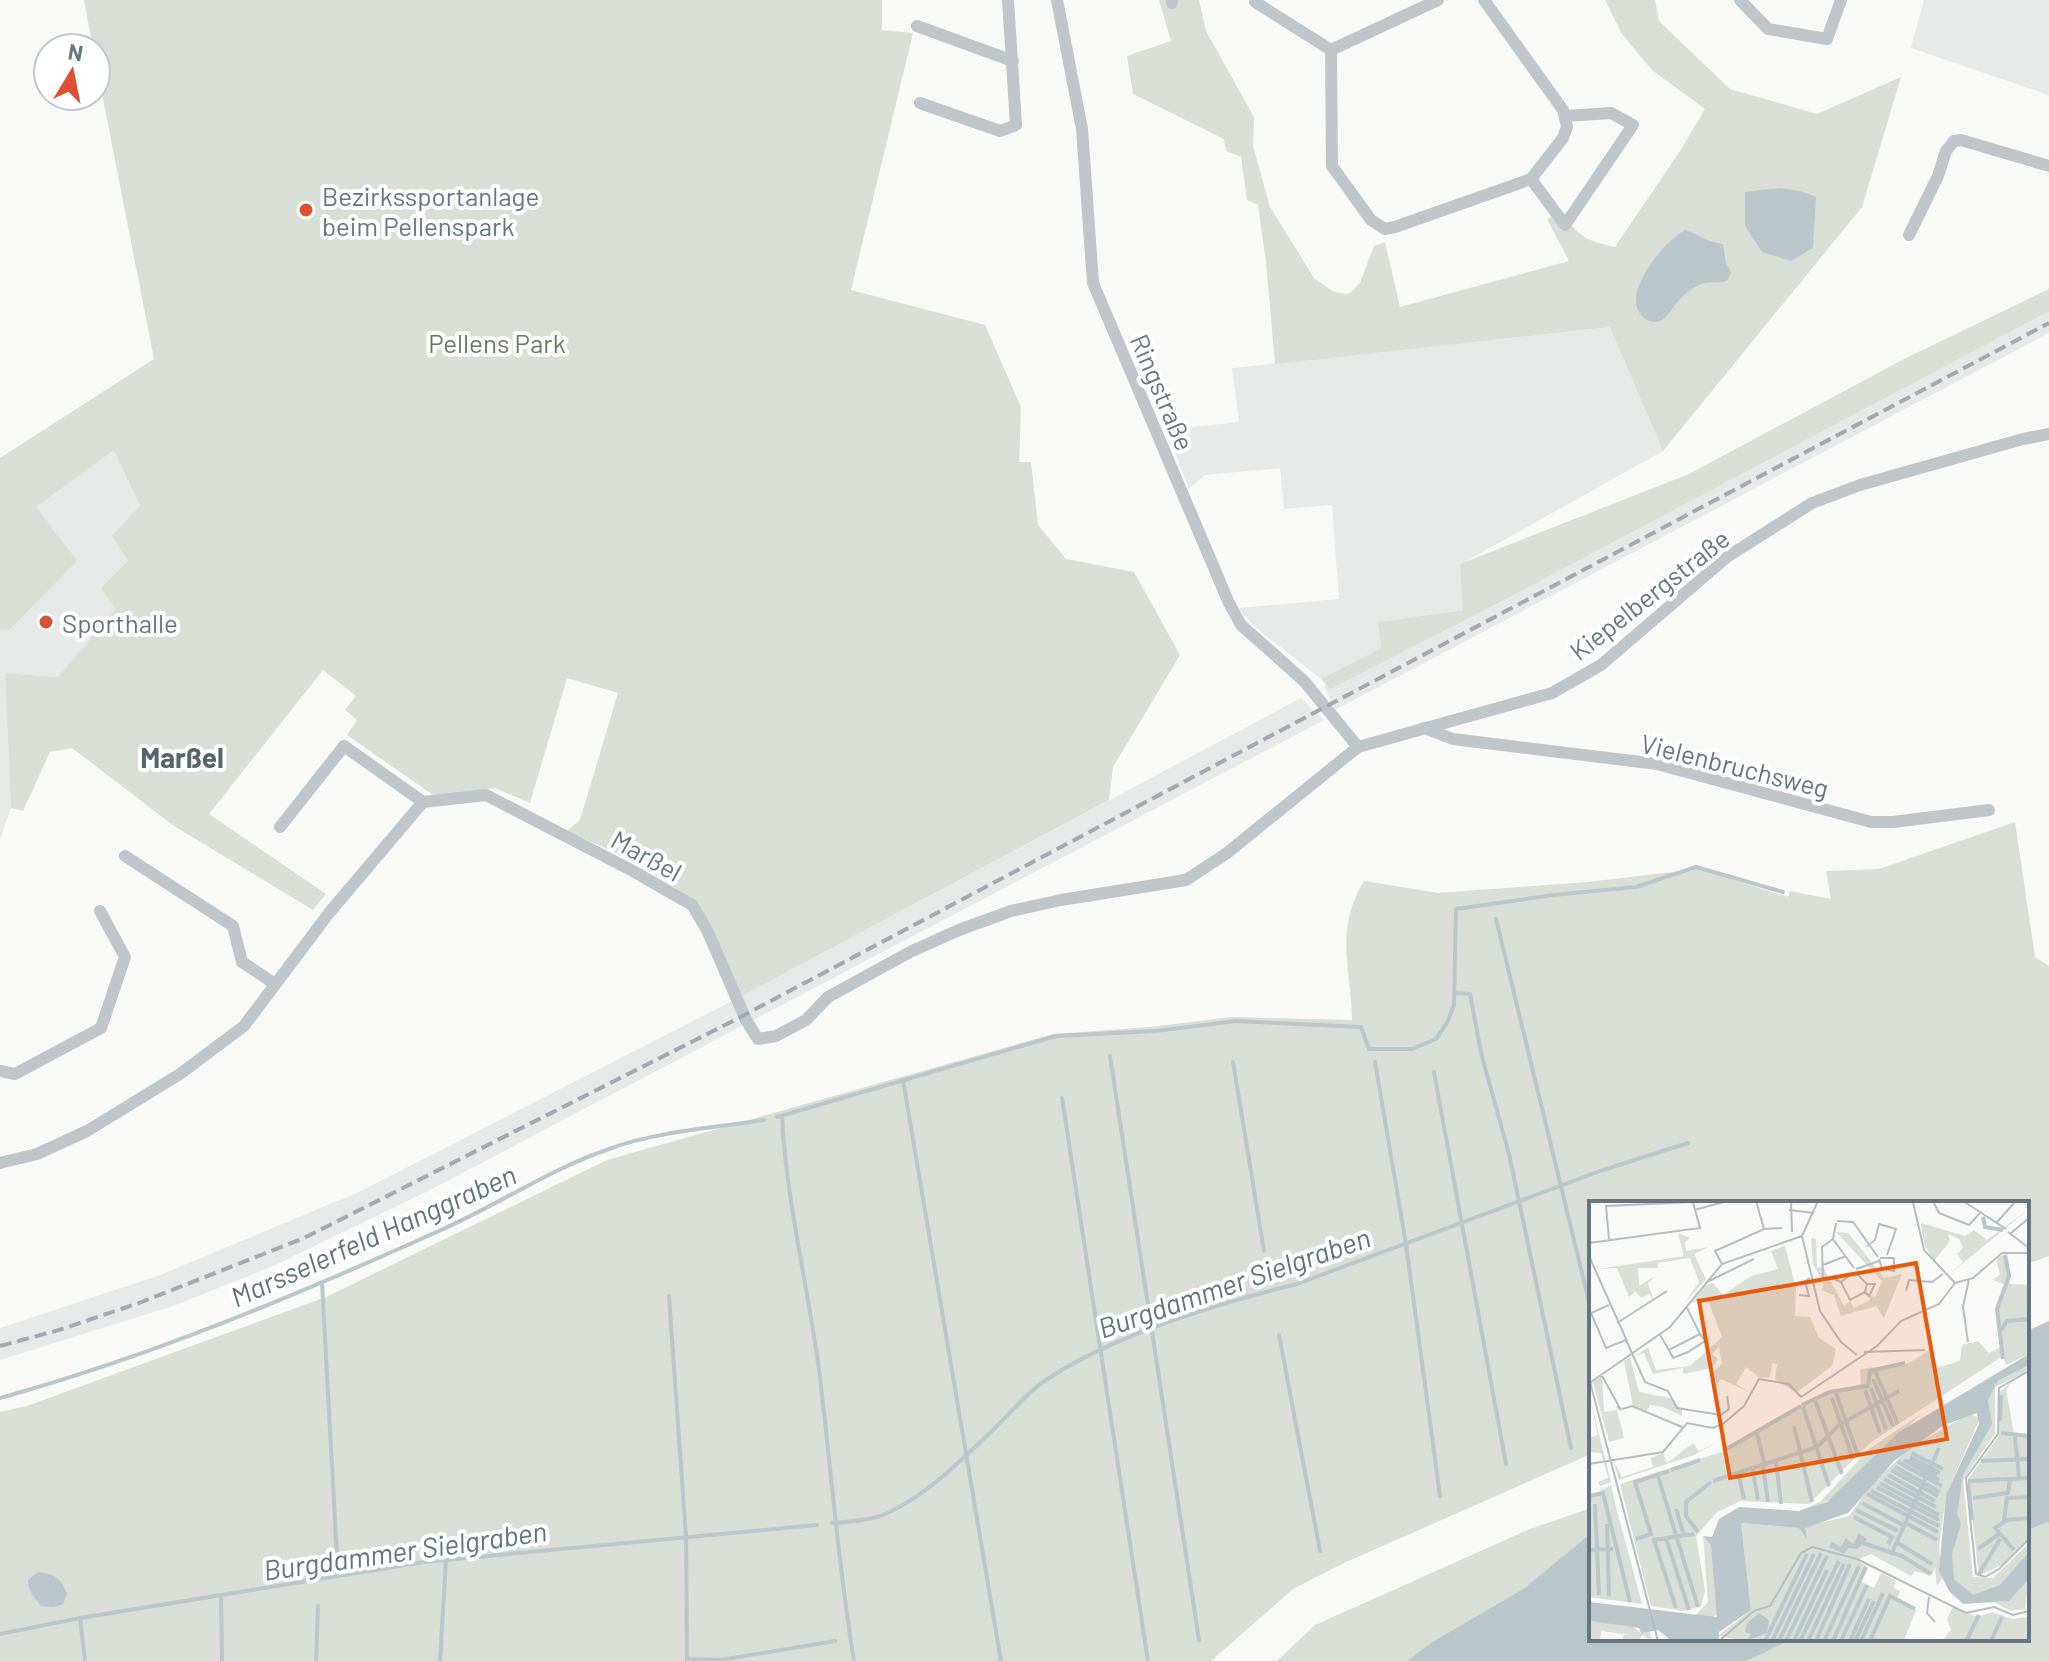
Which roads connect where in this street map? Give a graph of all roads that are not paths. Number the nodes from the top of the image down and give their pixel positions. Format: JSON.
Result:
{"nodes":[{"id":1,"x":1008,"y":0,"type":"edge"},
{"id":2,"x":1057,"y":0,"type":"edge"},
{"id":3,"x":1438,"y":0,"type":"edge"},
{"id":4,"x":1484,"y":0,"type":"edge"},
{"id":5,"x":1740,"y":0,"type":"edge"},
{"id":6,"x":1841,"y":0,"type":"edge"},
{"id":7,"x":1255,"y":2,"type":"edge"},
{"id":8,"x":917,"y":26,"type":"dead end"},
{"id":9,"x":1331,"y":50,"type":"junction"},
{"id":10,"x":1013,"y":61,"type":"junction"},
{"id":11,"x":920,"y":103,"type":"dead end"},
{"id":12,"x":1566,"y":116,"type":"junction"},
{"id":13,"x":2049,"y":166,"type":"edge"},
{"id":14,"x":1531,"y":179,"type":"junction"},
{"id":15,"x":1909,"y":235,"type":"dead end"},
{"id":16,"x":2049,"y":434,"type":"edge"},
{"id":17,"x":1424,"y":727,"type":"junction"},
{"id":18,"x":1358,"y":747,"type":"junction"},
{"id":19,"x":423,"y":802,"type":"junction"},
{"id":20,"x":1285,"y":804,"type":"joint"},
{"id":21,"x":1989,"y":810,"type":"dead end"},
{"id":22,"x":280,"y":827,"type":"dead end"},
{"id":23,"x":125,"y":856,"type":"dead end"},
{"id":24,"x":100,"y":911,"type":"dead end"},
{"id":25,"x":275,"y":984,"type":"junction"},
{"id":26,"x":0,"y":1071,"type":"edge"},
{"id":27,"x":0,"y":1163,"type":"edge"}],
"edges":[{"from":1,"to":10,"type":"street"},
{"from":2,"to":18,"type":"street","name":"Ringstraße"},
{"from":3,"to":9,"type":"street"},
{"from":4,"to":12,"type":"street"},
{"from":5,"to":6,"type":"street"},
{"from":7,"to":9,"type":"street"},
{"from":8,"to":10,"type":"street"},
{"from":9,"to":14,"type":"street"},
{"from":10,"to":11,"type":"street"},
{"from":12,"to":14,"type":"street"},
{"from":12,"to":14,"type":"street"},
{"from":13,"to":15,"type":"street"},
{"from":16,"to":17,"type":"street","name":"Kiepelbergstraße"},
{"from":17,"to":18,"type":"street","name":"Kiepelbergstraße"},
{"from":17,"to":21,"type":"street","name":"Vielenbruchsweg"},
{"from":18,"to":20,"type":"street","name":"Kiepelbergstraße"},
{"from":19,"to":20,"type":"street","name":"Marßel"},
{"from":19,"to":22,"type":"street"},
{"from":19,"to":25,"type":"street"},
{"from":23,"to":25,"type":"street"},
{"from":24,"to":26,"type":"street"},
{"from":25,"to":27,"type":"street"}]}
